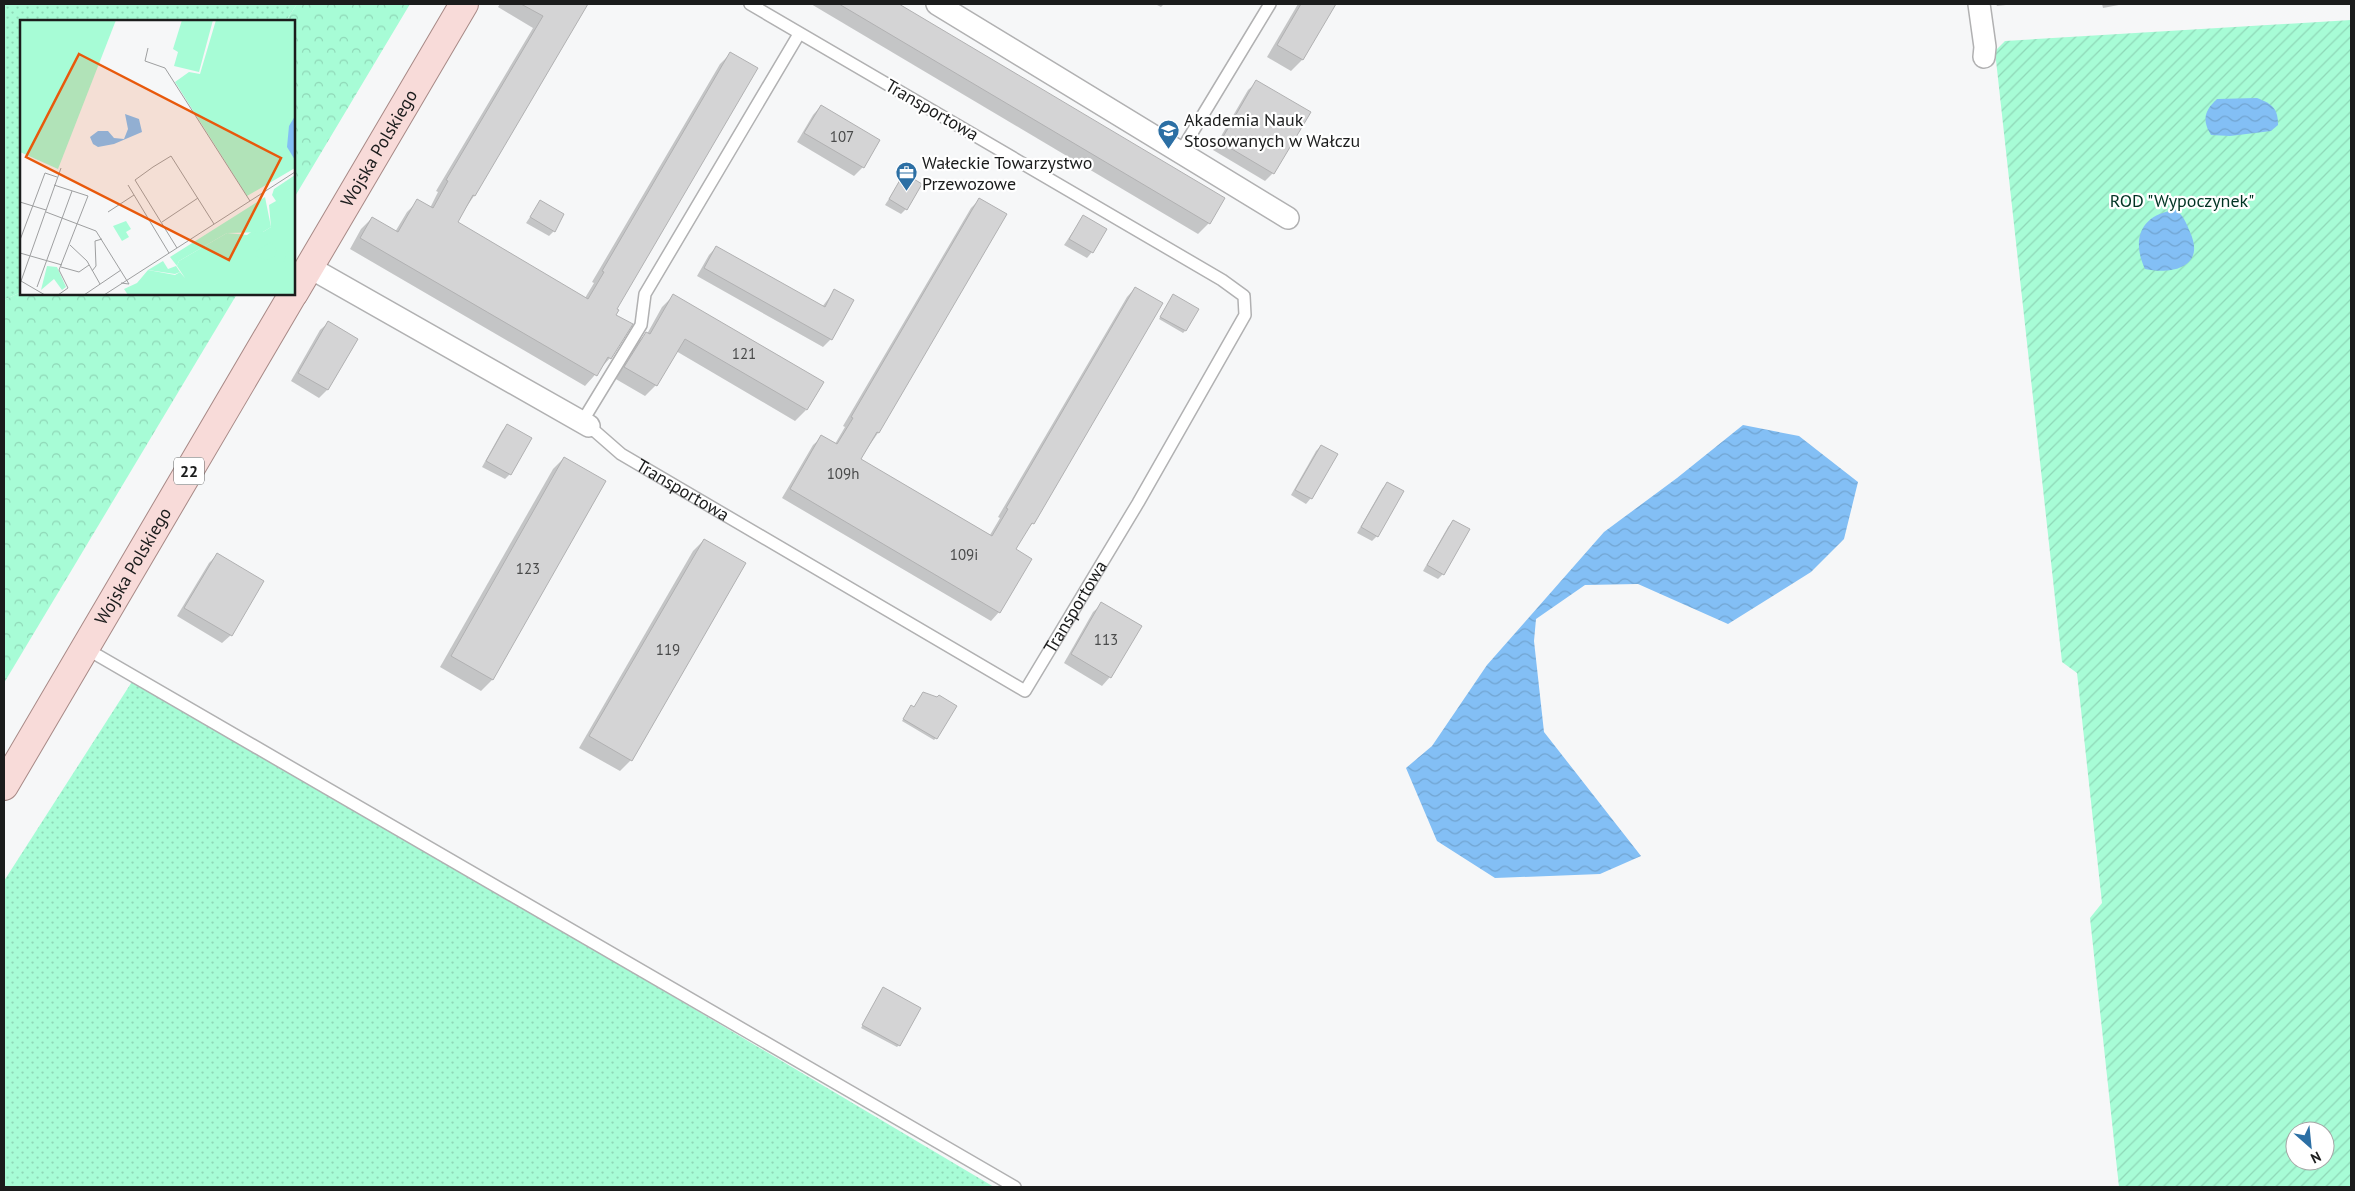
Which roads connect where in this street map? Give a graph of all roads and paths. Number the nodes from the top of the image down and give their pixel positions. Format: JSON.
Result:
{"nodes":[{"id":1,"x":464,"y":4,"type":"edge"},
{"id":2,"x":750,"y":4,"type":"edge"},
{"id":3,"x":938,"y":4,"type":"edge"},
{"id":4,"x":1270,"y":4,"type":"edge"},
{"id":5,"x":1979,"y":4,"type":"edge"},
{"id":6,"x":799,"y":34,"type":"junction"},
{"id":7,"x":1984,"y":57,"type":"dead end"},
{"id":8,"x":1181,"y":151,"type":"junction"},
{"id":9,"x":1288,"y":218,"type":"dead end"},
{"id":10,"x":309,"y":267,"type":"junction"},
{"id":11,"x":295,"y":291,"type":"edge"},
{"id":12,"x":293,"y":295,"type":"edge"},
{"id":13,"x":586,"y":424,"type":"junction"},
{"id":14,"x":85,"y":648,"type":"junction"},
{"id":15,"x":4,"y":786,"type":"edge"},
{"id":16,"x":1015,"y":1187,"type":"edge"}],
"edges":[{"from":1,"to":10,"type":"main road","name":"Wojska Polskiego","number":"22"},
{"from":2,"to":6,"type":"lane","name":"Transportowa"},
{"from":3,"to":8,"type":"street"},
{"from":4,"to":8,"type":"lane"},
{"from":5,"to":7,"type":"street"},
{"from":6,"to":13,"type":"lane"},
{"from":6,"to":13,"type":"lane","name":"Transportowa"},
{"from":8,"to":9,"type":"street"},
{"from":10,"to":11,"type":"main road","name":"Wojska Polskiego","number":"22"},
{"from":10,"to":13,"type":"street","name":"Transportowa"},
{"from":12,"to":14,"type":"main road","name":"Wojska Polskiego","number":"22"},
{"from":14,"to":15,"type":"main road","name":"Wojska Polskiego","number":"22"},
{"from":14,"to":16,"type":"lane"}]}
